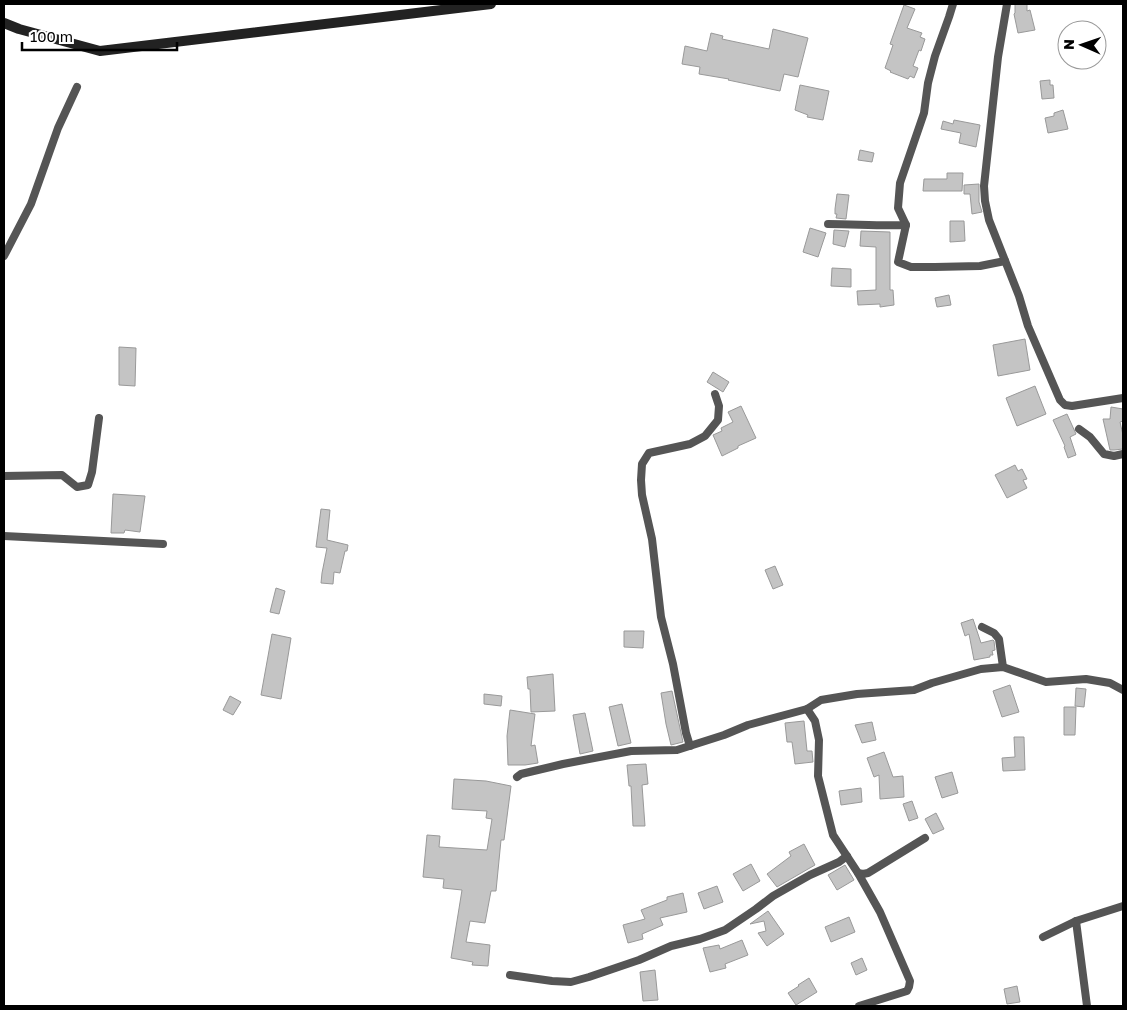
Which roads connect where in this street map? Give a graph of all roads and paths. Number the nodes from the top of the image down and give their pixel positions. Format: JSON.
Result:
{"nodes":[{"id":1,"x":491,"y":4,"type":"edge"},
{"id":2,"x":953,"y":4,"type":"edge"},
{"id":3,"x":1007,"y":4,"type":"edge"},
{"id":4,"x":4,"y":23,"type":"edge"},
{"id":5,"x":77,"y":87,"type":"dead end"},
{"id":6,"x":828,"y":224,"type":"dead end"},
{"id":7,"x":906,"y":225,"type":"junction"},
{"id":8,"x":4,"y":256,"type":"edge"},
{"id":9,"x":1005,"y":261,"type":"junction"},
{"id":10,"x":715,"y":394,"type":"dead end"},
{"id":11,"x":1123,"y":398,"type":"edge"},
{"id":12,"x":99,"y":418,"type":"dead end"},
{"id":13,"x":1079,"y":429,"type":"dead end"},
{"id":14,"x":1123,"y":454,"type":"edge"},
{"id":15,"x":4,"y":476,"type":"edge"},
{"id":16,"x":4,"y":536,"type":"edge"},
{"id":17,"x":163,"y":544,"type":"dead end"},
{"id":18,"x":982,"y":627,"type":"dead end"},
{"id":19,"x":1003,"y":667,"type":"junction"},
{"id":20,"x":1123,"y":690,"type":"edge"},
{"id":21,"x":807,"y":709,"type":"junction"},
{"id":22,"x":690,"y":746,"type":"junction"},
{"id":23,"x":517,"y":777,"type":"dead end"},
{"id":24,"x":925,"y":838,"type":"dead end"},
{"id":25,"x":846,"y":856,"type":"junction"},
{"id":26,"x":858,"y":873,"type":"junction"},
{"id":27,"x":1123,"y":906,"type":"edge"},
{"id":28,"x":1076,"y":921,"type":"junction"},
{"id":29,"x":1043,"y":937,"type":"dead end"},
{"id":30,"x":510,"y":975,"type":"dead end"},
{"id":31,"x":860,"y":1006,"type":"edge"},
{"id":32,"x":1087,"y":1006,"type":"edge"}],
"edges":[{"from":1,"to":4,"type":"main road"},
{"from":2,"to":7,"type":"street"},
{"from":3,"to":9,"type":"street"},
{"from":5,"to":8,"type":"street"},
{"from":6,"to":7,"type":"street"},
{"from":7,"to":9,"type":"street"},
{"from":9,"to":11,"type":"street"},
{"from":10,"to":22,"type":"street"},
{"from":12,"to":15,"type":"street"},
{"from":13,"to":14,"type":"street"},
{"from":16,"to":17,"type":"street"},
{"from":18,"to":19,"type":"street"},
{"from":19,"to":20,"type":"street"},
{"from":19,"to":21,"type":"street"},
{"from":21,"to":22,"type":"street"},
{"from":21,"to":25,"type":"street"},
{"from":22,"to":23,"type":"street"},
{"from":24,"to":26,"type":"street"},
{"from":25,"to":26,"type":"street"},
{"from":25,"to":30,"type":"street"},
{"from":26,"to":31,"type":"street"},
{"from":27,"to":28,"type":"street"},
{"from":28,"to":29,"type":"street"},
{"from":28,"to":32,"type":"street"}]}
